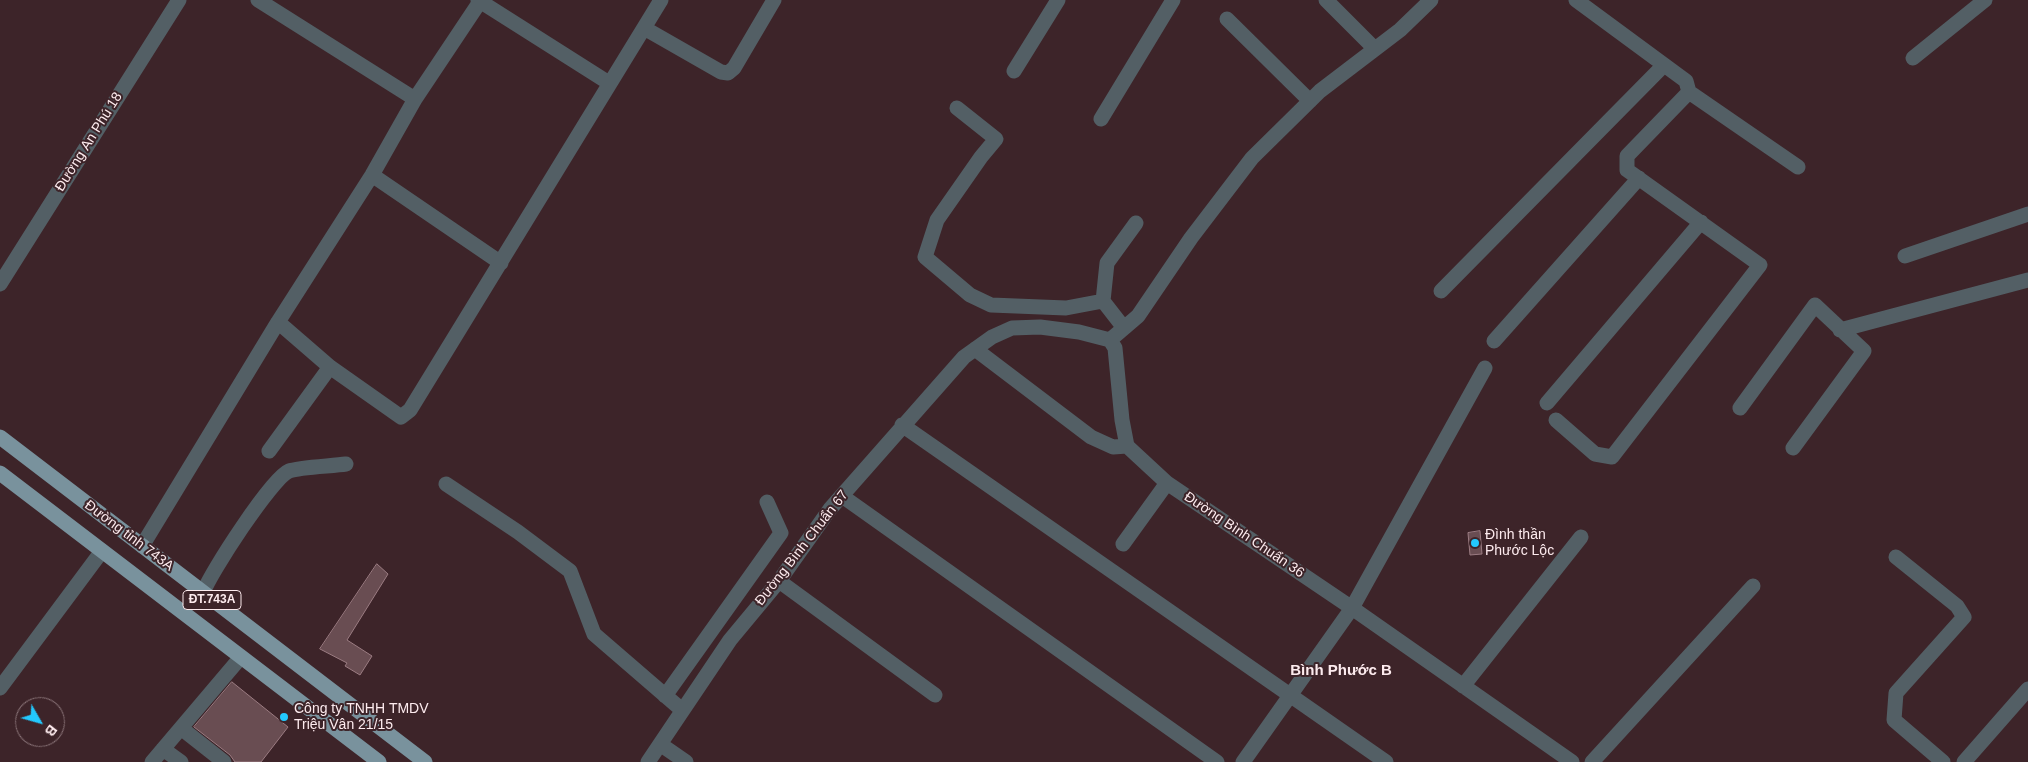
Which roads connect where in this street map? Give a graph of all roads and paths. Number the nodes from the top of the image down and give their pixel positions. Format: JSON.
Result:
{"nodes":[{"id":1,"x":179,"y":0,"type":"edge"},
{"id":2,"x":258,"y":0,"type":"edge"},
{"id":3,"x":479,"y":0,"type":"edge"},
{"id":4,"x":661,"y":0,"type":"edge"},
{"id":5,"x":774,"y":0,"type":"edge"},
{"id":6,"x":1058,"y":0,"type":"edge"},
{"id":7,"x":1173,"y":0,"type":"edge"},
{"id":8,"x":1326,"y":0,"type":"edge"},
{"id":9,"x":1431,"y":0,"type":"edge"},
{"id":10,"x":1576,"y":0,"type":"edge"},
{"id":11,"x":1985,"y":0,"type":"edge"},
{"id":12,"x":1227,"y":19,"type":"dead end"},
{"id":13,"x":644,"y":28,"type":"junction"},
{"id":14,"x":1375,"y":49,"type":"junction"},
{"id":15,"x":1913,"y":58,"type":"dead end"},
{"id":16,"x":1664,"y":65,"type":"junction"},
{"id":17,"x":1014,"y":71,"type":"dead end"},
{"id":18,"x":609,"y":83,"type":"junction"},
{"id":19,"x":1689,"y":92,"type":"junction"},
{"id":20,"x":415,"y":100,"type":"junction"},
{"id":21,"x":1310,"y":101,"type":"junction"},
{"id":22,"x":957,"y":108,"type":"dead end"},
{"id":23,"x":1101,"y":119,"type":"dead end"},
{"id":24,"x":1798,"y":167,"type":"dead end"},
{"id":25,"x":372,"y":175,"type":"junction"},
{"id":26,"x":1639,"y":178,"type":"junction"},
{"id":27,"x":2028,"y":214,"type":"edge"},
{"id":28,"x":1701,"y":222,"type":"junction"},
{"id":29,"x":1136,"y":224,"type":"dead end"},
{"id":30,"x":1905,"y":256,"type":"dead end"},
{"id":31,"x":501,"y":263,"type":"junction"},
{"id":32,"x":2028,"y":280,"type":"edge"},
{"id":33,"x":0,"y":284,"type":"edge"},
{"id":34,"x":1441,"y":291,"type":"dead end"},
{"id":35,"x":1103,"y":301,"type":"junction"},
{"id":36,"x":278,"y":322,"type":"junction"},
{"id":37,"x":1124,"y":328,"type":"junction"},
{"id":38,"x":1840,"y":330,"type":"junction"},
{"id":39,"x":1110,"y":340,"type":"junction"},
{"id":40,"x":1494,"y":341,"type":"dead end"},
{"id":41,"x":975,"y":348,"type":"junction"},
{"id":42,"x":330,"y":367,"type":"junction"},
{"id":43,"x":1486,"y":368,"type":"dead end"},
{"id":44,"x":1547,"y":403,"type":"dead end"},
{"id":45,"x":1740,"y":408,"type":"dead end"},
{"id":46,"x":1556,"y":420,"type":"dead end"},
{"id":47,"x":902,"y":425,"type":"junction"},
{"id":48,"x":0,"y":438,"type":"edge"},
{"id":49,"x":1127,"y":446,"type":"junction"},
{"id":50,"x":1793,"y":448,"type":"dead end"},
{"id":51,"x":269,"y":451,"type":"dead end"},
{"id":52,"x":346,"y":464,"type":"dead end"},
{"id":53,"x":0,"y":473,"type":"edge"},
{"id":54,"x":1167,"y":483,"type":"junction"},
{"id":55,"x":446,"y":484,"type":"dead end"},
{"id":56,"x":842,"y":496,"type":"junction"},
{"id":57,"x":767,"y":502,"type":"dead end"},
{"id":58,"x":1581,"y":537,"type":"dead end"},
{"id":59,"x":1123,"y":544,"type":"dead end"},
{"id":60,"x":142,"y":546,"type":"junction"},
{"id":61,"x":102,"y":551,"type":"junction"},
{"id":62,"x":1896,"y":558,"type":"dead end"},
{"id":63,"x":779,"y":581,"type":"junction"},
{"id":64,"x":1754,"y":586,"type":"dead end"},
{"id":65,"x":203,"y":593,"type":"junction"},
{"id":66,"x":1352,"y":608,"type":"junction"},
{"id":67,"x":241,"y":657,"type":"junction"},
{"id":68,"x":1463,"y":686,"type":"junction"},
{"id":69,"x":0,"y":688,"type":"edge"},
{"id":70,"x":2028,"y":689,"type":"edge"},
{"id":71,"x":935,"y":695,"type":"dead end"},
{"id":72,"x":1290,"y":695,"type":"junction"},
{"id":73,"x":665,"y":696,"type":"junction"},
{"id":74,"x":682,"y":710,"type":"junction"},
{"id":75,"x":181,"y":728,"type":"junction"},
{"id":76,"x":660,"y":744,"type":"junction"},
{"id":77,"x":163,"y":749,"type":"junction"},
{"id":78,"x":152,"y":762,"type":"edge"},
{"id":79,"x":181,"y":762,"type":"edge"},
{"id":80,"x":224,"y":762,"type":"edge"},
{"id":81,"x":379,"y":762,"type":"edge"},
{"id":82,"x":425,"y":762,"type":"edge"},
{"id":83,"x":648,"y":762,"type":"edge"},
{"id":84,"x":686,"y":762,"type":"edge"},
{"id":85,"x":1218,"y":762,"type":"edge"},
{"id":86,"x":1243,"y":762,"type":"edge"},
{"id":87,"x":1386,"y":762,"type":"edge"},
{"id":88,"x":1572,"y":762,"type":"edge"},
{"id":89,"x":1592,"y":762,"type":"edge"},
{"id":90,"x":1943,"y":762,"type":"edge"},
{"id":91,"x":1964,"y":762,"type":"edge"}],
"edges":[{"from":1,"to":33,"type":"street","name":"Đường An Phú 18"},
{"from":2,"to":20,"type":"street"},
{"from":3,"to":18,"type":"street"},
{"from":3,"to":20,"type":"street"},
{"from":4,"to":13,"type":"street"},
{"from":5,"to":13,"type":"street"},
{"from":6,"to":17,"type":"street"},
{"from":7,"to":23,"type":"street"},
{"from":8,"to":14,"type":"street"},
{"from":9,"to":14,"type":"street"},
{"from":10,"to":16,"type":"street"},
{"from":11,"to":15,"type":"street"},
{"from":12,"to":21,"type":"street"},
{"from":13,"to":18,"type":"street"},
{"from":14,"to":21,"type":"street"},
{"from":16,"to":19,"type":"street"},
{"from":16,"to":34,"type":"street"},
{"from":18,"to":31,"type":"street"},
{"from":19,"to":24,"type":"street"},
{"from":19,"to":26,"type":"street"},
{"from":20,"to":25,"type":"street"},
{"from":21,"to":37,"type":"street"},
{"from":22,"to":35,"type":"street"},
{"from":25,"to":31,"type":"street"},
{"from":25,"to":36,"type":"street"},
{"from":26,"to":28,"type":"street"},
{"from":26,"to":40,"type":"street"},
{"from":27,"to":30,"type":"street"},
{"from":28,"to":44,"type":"street"},
{"from":28,"to":46,"type":"street"},
{"from":29,"to":35,"type":"street"},
{"from":31,"to":42,"type":"street"},
{"from":32,"to":38,"type":"street"},
{"from":35,"to":37,"type":"street"},
{"from":36,"to":42,"type":"street"},
{"from":36,"to":60,"type":"street"},
{"from":37,"to":39,"type":"street"},
{"from":38,"to":45,"type":"street"},
{"from":38,"to":50,"type":"street"},
{"from":39,"to":41,"type":"street"},
{"from":39,"to":49,"type":"street"},
{"from":41,"to":47,"type":"street","name":"Đường Bình Chuẩn 67"},
{"from":41,"to":49,"type":"street"},
{"from":42,"to":51,"type":"street"},
{"from":43,"to":66,"type":"street"},
{"from":47,"to":56,"type":"street","name":"Đường Bình Chuẩn 67"},
{"from":47,"to":72,"type":"street"},
{"from":48,"to":60,"type":"main road","name":"Đường tỉnh 743A","number":"ĐT.743A"},
{"from":49,"to":54,"type":"street","name":"Đường Bình Chuẩn 36"},
{"from":52,"to":65,"type":"street"},
{"from":53,"to":61,"type":"main road","name":"Đường tỉnh 743A","number":"ĐT.743A"},
{"from":54,"to":59,"type":"street"},
{"from":54,"to":66,"type":"street","name":"Đường Bình Chuẩn 36"},
{"from":55,"to":73,"type":"street"},
{"from":56,"to":63,"type":"street","name":"Đường Bình Chuẩn 67"},
{"from":56,"to":85,"type":"street"},
{"from":57,"to":73,"type":"street"},
{"from":58,"to":68,"type":"street"},
{"from":60,"to":65,"type":"main road","name":"Đường tỉnh 743A","number":"ĐT.743A"},
{"from":61,"to":67,"type":"main road","name":"Đường tỉnh 743A","number":"ĐT.743A"},
{"from":61,"to":69,"type":"street"},
{"from":62,"to":90,"type":"street"},
{"from":63,"to":71,"type":"street"},
{"from":63,"to":74,"type":"street","name":"Đường Bình Chuẩn 67"},
{"from":64,"to":89,"type":"street"},
{"from":65,"to":82,"type":"main road","name":"Đường tỉnh 743A","number":"ĐT.743A"},
{"from":66,"to":68,"type":"street","name":"Đường Bình Chuẩn 36"},
{"from":66,"to":72,"type":"street"},
{"from":67,"to":75,"type":"street"},
{"from":67,"to":81,"type":"main road","name":"Đường tỉnh 743A","number":"ĐT.743A"},
{"from":68,"to":88,"type":"street","name":"Đường Bình Chuẩn 36"},
{"from":70,"to":91,"type":"street"},
{"from":72,"to":86,"type":"street"},
{"from":72,"to":87,"type":"street"},
{"from":73,"to":74,"type":"street"},
{"from":74,"to":76,"type":"street","name":"Đường Bình Chuẩn 67"},
{"from":75,"to":77,"type":"street"},
{"from":75,"to":80,"type":"street"},
{"from":76,"to":83,"type":"street","name":"Đường Bình Chuẩn 67"},
{"from":76,"to":84,"type":"street"},
{"from":77,"to":78,"type":"street"},
{"from":77,"to":79,"type":"street"}]}
